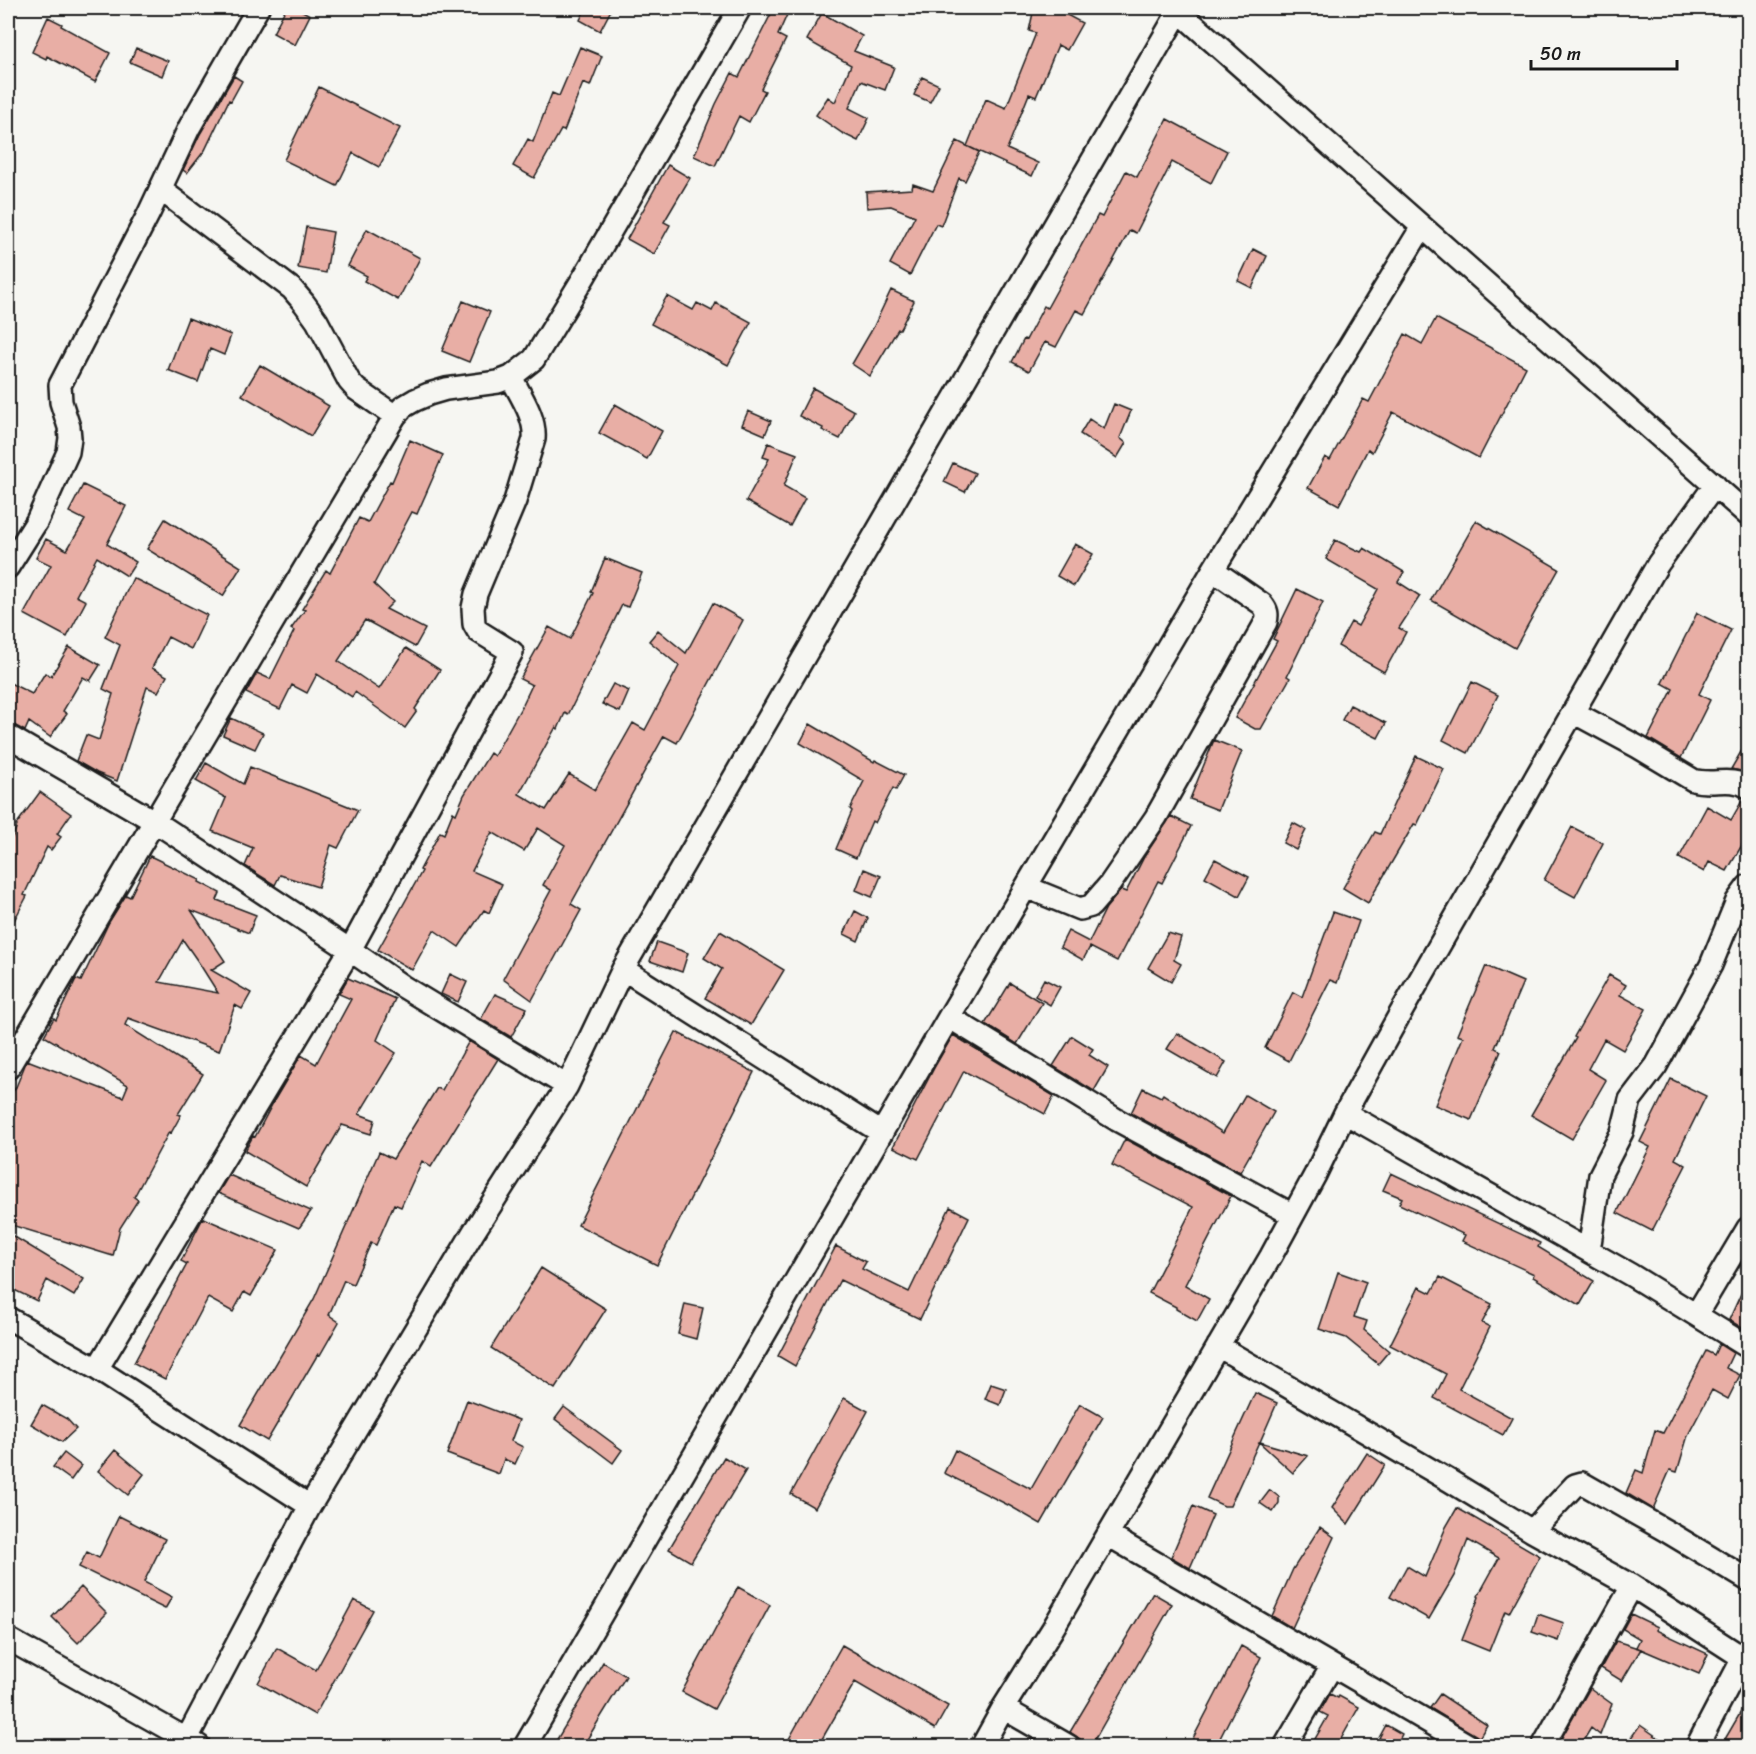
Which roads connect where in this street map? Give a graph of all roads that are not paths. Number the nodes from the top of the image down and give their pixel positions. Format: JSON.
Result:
{"nodes":[{"id":1,"x":258,"y":8,"type":"edge"},
{"id":2,"x":740,"y":8,"type":"edge"},
{"id":3,"x":1177,"y":9,"type":"edge"},
{"id":4,"x":160,"y":189,"type":"junction"},
{"id":5,"x":1422,"y":228,"type":"junction"},
{"id":6,"x":511,"y":376,"type":"junction"},
{"id":7,"x":395,"y":416,"type":"junction"},
{"id":8,"x":1715,"y":485,"type":"junction"},
{"id":9,"x":1749,"y":515,"type":"edge"},
{"id":10,"x":8,"y":567,"type":"edge"},
{"id":11,"x":1213,"y":570,"type":"junction"},
{"id":12,"x":1573,"y":711,"type":"junction"},
{"id":13,"x":8,"y":736,"type":"edge"},
{"id":14,"x":1749,"y":787,"type":"edge"},
{"id":15,"x":154,"y":821,"type":"junction"},
{"id":16,"x":1749,"y":886,"type":"edge"},
{"id":17,"x":1026,"y":887,"type":"junction"},
{"id":18,"x":350,"y":950,"type":"junction"},
{"id":19,"x":623,"y":969,"type":"junction"},
{"id":20,"x":949,"y":1017,"type":"junction"},
{"id":21,"x":8,"y":1068,"type":"edge"},
{"id":22,"x":567,"y":1086,"type":"junction"},
{"id":23,"x":1345,"y":1113,"type":"junction"},
{"id":24,"x":882,"y":1133,"type":"junction"},
{"id":25,"x":1293,"y":1215,"type":"junction"},
{"id":26,"x":1749,"y":1228,"type":"edge"},
{"id":27,"x":1588,"y":1251,"type":"junction"},
{"id":28,"x":1696,"y":1315,"type":"junction"},
{"id":29,"x":8,"y":1318,"type":"edge"},
{"id":30,"x":1218,"y":1346,"type":"junction"},
{"id":31,"x":1749,"y":1347,"type":"edge"},
{"id":32,"x":97,"y":1369,"type":"junction"},
{"id":33,"x":310,"y":1506,"type":"junction"},
{"id":34,"x":1532,"y":1531,"type":"junction"},
{"id":35,"x":1108,"y":1535,"type":"junction"},
{"id":36,"x":1749,"y":1580,"type":"edge"},
{"id":37,"x":1632,"y":1586,"type":"junction"},
{"id":38,"x":8,"y":1639,"type":"edge"},
{"id":39,"x":1746,"y":1659,"type":"edge"},
{"id":40,"x":1332,"y":1666,"type":"junction"},
{"id":41,"x":1003,"y":1708,"type":"junction"},
{"id":42,"x":190,"y":1744,"type":"edge"},
{"id":43,"x":525,"y":1746,"type":"edge"},
{"id":44,"x":981,"y":1746,"type":"edge"},
{"id":45,"x":1069,"y":1746,"type":"edge"},
{"id":46,"x":1285,"y":1746,"type":"edge"},
{"id":47,"x":1470,"y":1746,"type":"edge"},
{"id":48,"x":1543,"y":1746,"type":"edge"},
{"id":49,"x":1698,"y":1746,"type":"edge"}],
"edges":[{"from":1,"to":4,"type":"street"},
{"from":2,"to":6,"type":"street"},
{"from":3,"to":5,"type":"street"},
{"from":3,"to":19,"type":"street"},
{"from":4,"to":7,"type":"street"},
{"from":4,"to":10,"type":"street"},
{"from":5,"to":8,"type":"street"},
{"from":5,"to":11,"type":"street"},
{"from":6,"to":7,"type":"street"},
{"from":6,"to":18,"type":"street"},
{"from":7,"to":15,"type":"street"},
{"from":8,"to":9,"type":"street"},
{"from":8,"to":12,"type":"street"},
{"from":11,"to":17,"type":"street"},
{"from":11,"to":17,"type":"street"},
{"from":12,"to":14,"type":"street"},
{"from":12,"to":23,"type":"street"},
{"from":13,"to":15,"type":"street"},
{"from":15,"to":18,"type":"street"},
{"from":15,"to":21,"type":"street"},
{"from":16,"to":27,"type":"street"},
{"from":17,"to":20,"type":"street"},
{"from":18,"to":22,"type":"street"},
{"from":18,"to":32,"type":"street"},
{"from":19,"to":22,"type":"street"},
{"from":19,"to":24,"type":"street"},
{"from":20,"to":24,"type":"street"},
{"from":20,"to":25,"type":"street"},
{"from":22,"to":33,"type":"street"},
{"from":23,"to":25,"type":"street"},
{"from":23,"to":27,"type":"street"},
{"from":24,"to":43,"type":"street"},
{"from":25,"to":30,"type":"street"},
{"from":26,"to":28,"type":"street"},
{"from":27,"to":28,"type":"street"},
{"from":28,"to":31,"type":"street"},
{"from":29,"to":32,"type":"street"},
{"from":30,"to":34,"type":"street"},
{"from":30,"to":35,"type":"street"},
{"from":32,"to":33,"type":"street"},
{"from":33,"to":42,"type":"street"},
{"from":34,"to":36,"type":"street"},
{"from":34,"to":37,"type":"street"},
{"from":35,"to":40,"type":"street"},
{"from":35,"to":41,"type":"street"},
{"from":37,"to":39,"type":"street"},
{"from":37,"to":48,"type":"street"},
{"from":38,"to":42,"type":"street"},
{"from":39,"to":49,"type":"street"},
{"from":40,"to":46,"type":"street"},
{"from":40,"to":47,"type":"street"},
{"from":41,"to":44,"type":"street"},
{"from":41,"to":45,"type":"street"}]}
